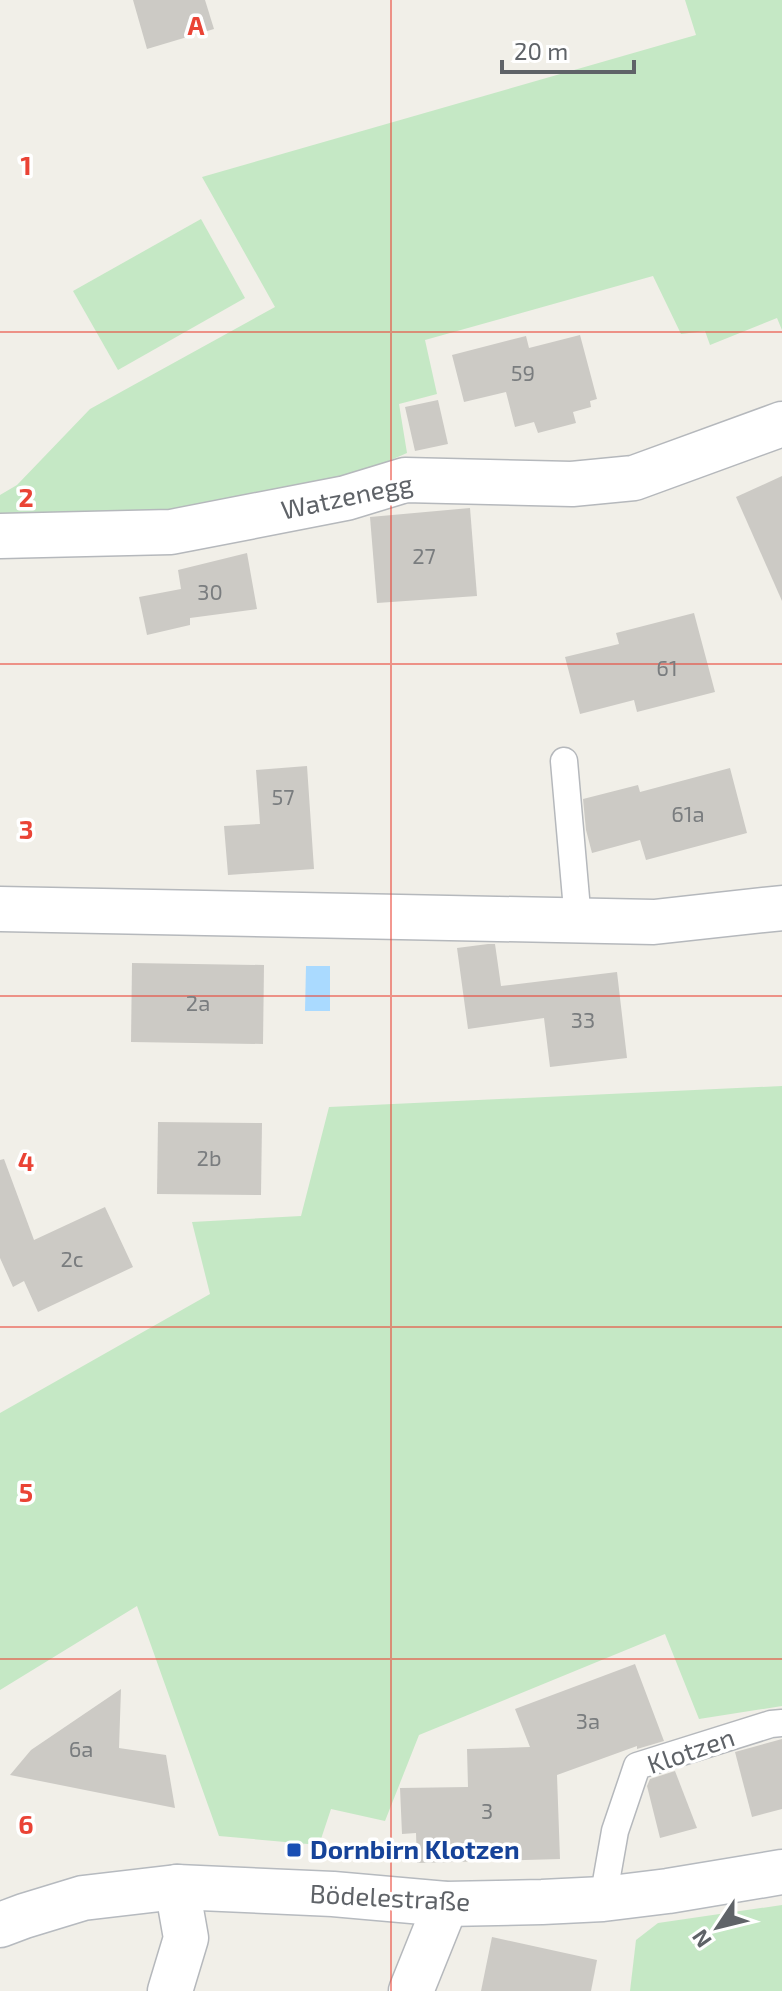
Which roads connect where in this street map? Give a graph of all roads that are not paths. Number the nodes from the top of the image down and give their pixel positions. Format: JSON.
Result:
{"nodes":[{"id":1,"x":782,"y":424,"type":"edge"},
{"id":2,"x":0,"y":536,"type":"edge"},
{"id":3,"x":564,"y":761,"type":"dead end"},
{"id":4,"x":782,"y":908,"type":"edge"},
{"id":5,"x":0,"y":909,"type":"edge"},
{"id":6,"x":578,"y":921,"type":"junction"},
{"id":7,"x":782,"y":1723,"type":"edge"},
{"id":8,"x":782,"y":1872,"type":"edge"},
{"id":9,"x":177,"y":1887,"type":"junction"},
{"id":10,"x":603,"y":1899,"type":"junction"},
{"id":11,"x":446,"y":1904,"type":"junction"},
{"id":12,"x":0,"y":1925,"type":"edge"},
{"id":13,"x":170,"y":1991,"type":"edge"},
{"id":14,"x":411,"y":1991,"type":"edge"}],
"edges":[{"from":1,"to":2,"type":"street","name":"Watzenegg"},
{"from":3,"to":6,"type":"lane"},
{"from":4,"to":6,"type":"street"},
{"from":5,"to":6,"type":"street"},
{"from":7,"to":10,"type":"lane","name":"Klotzen"},
{"from":8,"to":10,"type":"street","name":"Bödelestraße"},
{"from":9,"to":11,"type":"street","name":"Bödelestraße"},
{"from":9,"to":12,"type":"street","name":"Bödelestraße"},
{"from":9,"to":13,"type":"street"},
{"from":10,"to":11,"type":"street","name":"Bödelestraße"},
{"from":11,"to":14,"type":"street"}]}
